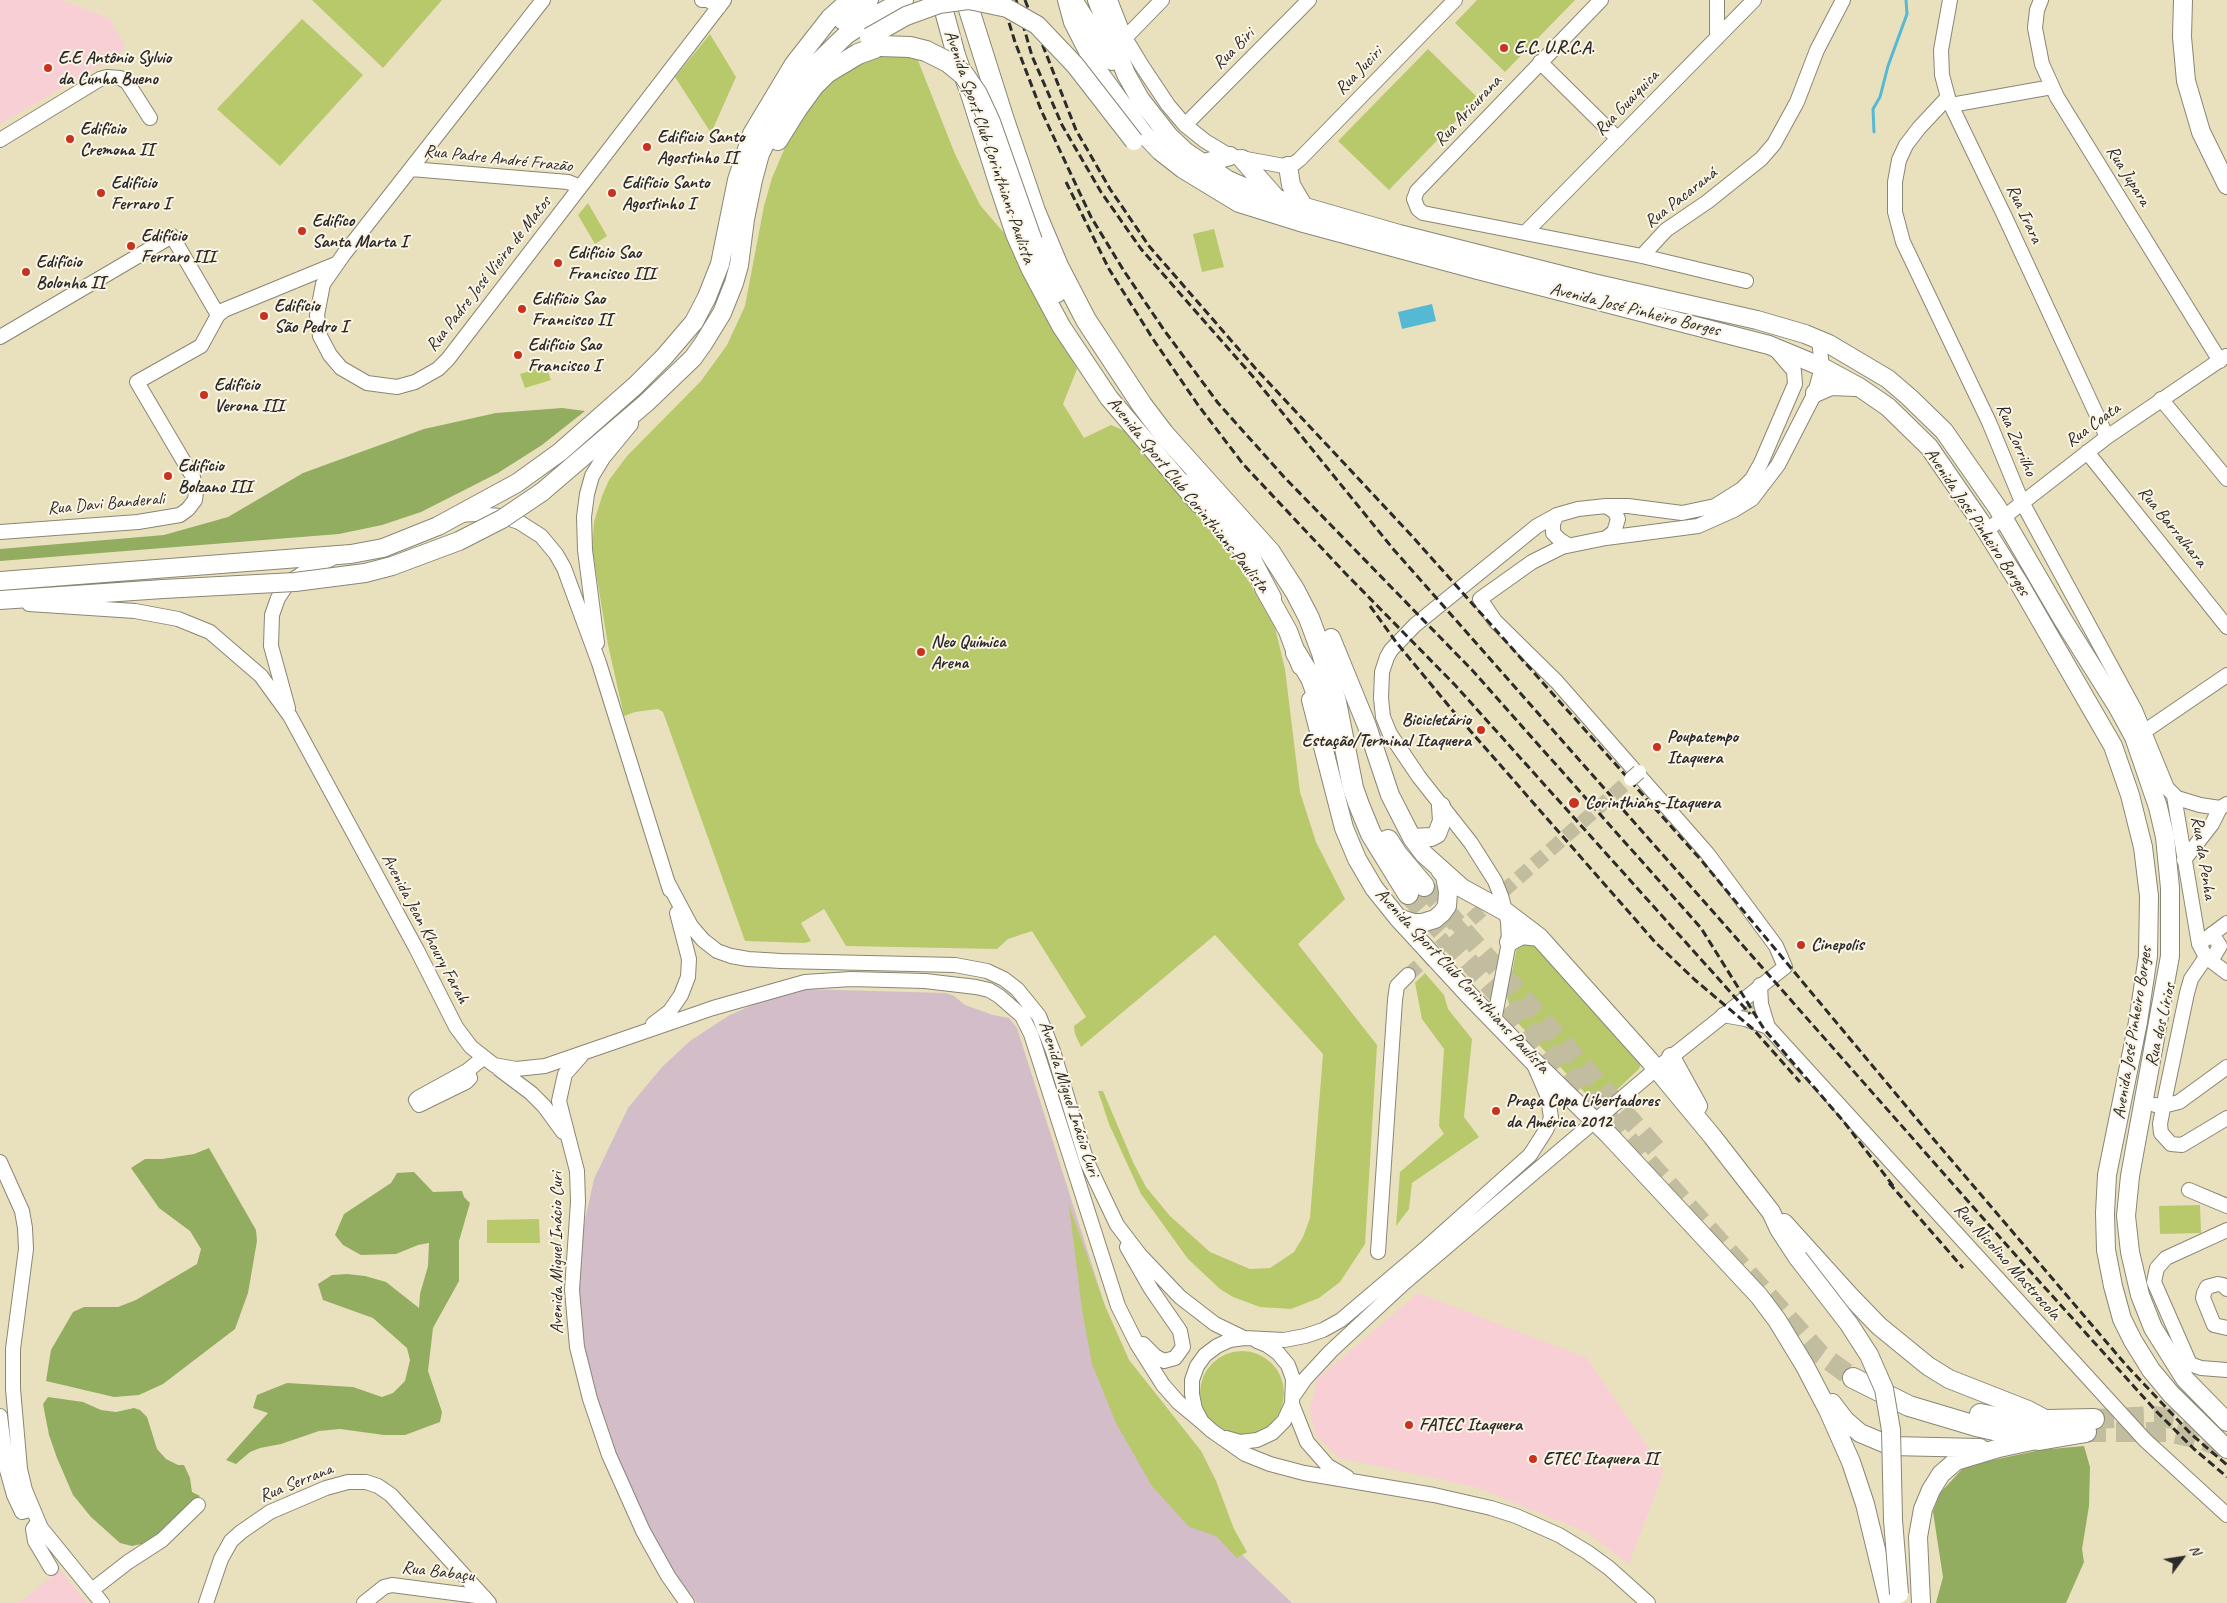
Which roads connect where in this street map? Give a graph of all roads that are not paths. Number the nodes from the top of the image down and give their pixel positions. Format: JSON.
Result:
{"nodes":[{"id":1,"x":543,"y":0,"type":"edge"},
{"id":2,"x":702,"y":0,"type":"edge"},
{"id":3,"x":850,"y":0,"type":"edge"},
{"id":4,"x":869,"y":0,"type":"edge"},
{"id":5,"x":904,"y":0,"type":"edge"},
{"id":6,"x":941,"y":0,"type":"edge"},
{"id":7,"x":968,"y":0,"type":"edge"},
{"id":8,"x":978,"y":0,"type":"edge"},
{"id":9,"x":1066,"y":0,"type":"edge"},
{"id":10,"x":1073,"y":0,"type":"edge"},
{"id":11,"x":1097,"y":0,"type":"edge"},
{"id":12,"x":1110,"y":0,"type":"edge"},
{"id":13,"x":1162,"y":0,"type":"edge"},
{"id":14,"x":1309,"y":0,"type":"edge"},
{"id":15,"x":1455,"y":0,"type":"edge"},
{"id":16,"x":1600,"y":0,"type":"edge"},
{"id":17,"x":1717,"y":0,"type":"edge"},
{"id":18,"x":1754,"y":0,"type":"edge"},
{"id":19,"x":1843,"y":0,"type":"edge"},
{"id":20,"x":1950,"y":0,"type":"edge"},
{"id":21,"x":2041,"y":0,"type":"edge"},
{"id":22,"x":2182,"y":0,"type":"edge"},
{"id":23,"x":722,"y":4,"type":"edge"},
{"id":24,"x":1125,"y":38,"type":"junction"},
{"id":25,"x":1717,"y":38,"type":"junction"},
{"id":26,"x":874,"y":42,"type":"junction"},
{"id":27,"x":805,"y":51,"type":"junction"},
{"id":28,"x":1540,"y":62,"type":"junction"},
{"id":29,"x":821,"y":70,"type":"junction"},
{"id":30,"x":1126,"y":74,"type":"junction"},
{"id":31,"x":2052,"y":87,"type":"junction"},
{"id":32,"x":1950,"y":101,"type":"junction"},
{"id":33,"x":150,"y":118,"type":"dead end"},
{"id":34,"x":1185,"y":124,"type":"junction"},
{"id":35,"x":1618,"y":139,"type":"junction"},
{"id":36,"x":0,"y":140,"type":"edge"},
{"id":37,"x":1236,"y":158,"type":"junction"},
{"id":38,"x":1202,"y":164,"type":"junction"},
{"id":39,"x":1288,"y":166,"type":"junction"},
{"id":40,"x":411,"y":169,"type":"junction"},
{"id":41,"x":2227,"y":185,"type":"edge"},
{"id":42,"x":580,"y":187,"type":"junction"},
{"id":43,"x":1278,"y":199,"type":"junction"},
{"id":44,"x":1239,"y":203,"type":"junction"},
{"id":45,"x":1304,"y":207,"type":"junction"},
{"id":46,"x":1418,"y":209,"type":"joint"},
{"id":47,"x":1526,"y":232,"type":"junction"},
{"id":48,"x":1642,"y":256,"type":"junction"},
{"id":49,"x":336,"y":264,"type":"junction"},
{"id":50,"x":1746,"y":280,"type":"dead end"},
{"id":51,"x":218,"y":314,"type":"junction"},
{"id":52,"x":1776,"y":324,"type":"junction"},
{"id":53,"x":0,"y":337,"type":"edge"},
{"id":54,"x":1752,"y":340,"type":"junction"},
{"id":55,"x":1819,"y":340,"type":"junction"},
{"id":56,"x":1769,"y":346,"type":"junction"},
{"id":57,"x":2223,"y":359,"type":"edge"},
{"id":58,"x":1822,"y":367,"type":"junction"},
{"id":59,"x":1795,"y":384,"type":"junction"},
{"id":60,"x":1859,"y":387,"type":"junction"},
{"id":61,"x":1815,"y":393,"type":"junction"},
{"id":62,"x":2161,"y":399,"type":"junction"},
{"id":63,"x":1142,"y":405,"type":"junction"},
{"id":64,"x":1164,"y":434,"type":"junction"},
{"id":65,"x":614,"y":437,"type":"junction"},
{"id":66,"x":2107,"y":437,"type":"junction"},
{"id":67,"x":2087,"y":452,"type":"junction"},
{"id":68,"x":2227,"y":479,"type":"edge"},
{"id":69,"x":2022,"y":502,"type":"junction"},
{"id":70,"x":1606,"y":506,"type":"junction"},
{"id":71,"x":1557,"y":515,"type":"junction"},
{"id":72,"x":458,"y":516,"type":"junction"},
{"id":73,"x":2004,"y":517,"type":"junction"},
{"id":74,"x":1986,"y":531,"type":"junction"},
{"id":75,"x":0,"y":532,"type":"edge"},
{"id":76,"x":1606,"y":538,"type":"junction"},
{"id":77,"x":2016,"y":538,"type":"junction"},
{"id":78,"x":1568,"y":545,"type":"junction"},
{"id":79,"x":351,"y":554,"type":"junction"},
{"id":80,"x":0,"y":581,"type":"edge"},
{"id":81,"x":2020,"y":585,"type":"junction"},
{"id":82,"x":2045,"y":588,"type":"junction"},
{"id":83,"x":1271,"y":598,"type":"junction"},
{"id":84,"x":0,"y":600,"type":"edge"},
{"id":85,"x":2039,"y":618,"type":"junction"},
{"id":86,"x":2063,"y":620,"type":"junction"},
{"id":87,"x":2227,"y":627,"type":"edge"},
{"id":88,"x":1331,"y":638,"type":"junction"},
{"id":89,"x":1296,"y":653,"type":"junction"},
{"id":90,"x":599,"y":663,"type":"junction"},
{"id":91,"x":2227,"y":675,"type":"edge"},
{"id":92,"x":290,"y":716,"type":"junction"},
{"id":93,"x":2145,"y":731,"type":"junction"},
{"id":94,"x":1353,"y":788,"type":"junction"},
{"id":95,"x":2174,"y":796,"type":"junction"},
{"id":96,"x":1441,"y":806,"type":"junction"},
{"id":97,"x":2224,"y":806,"type":"edge"},
{"id":98,"x":1412,"y":838,"type":"junction"},
{"id":99,"x":2184,"y":860,"type":"junction"},
{"id":100,"x":1439,"y":868,"type":"junction"},
{"id":101,"x":667,"y":881,"type":"junction"},
{"id":102,"x":1506,"y":912,"type":"junction"},
{"id":103,"x":1398,"y":918,"type":"junction"},
{"id":104,"x":2227,"y":923,"type":"edge"},
{"id":105,"x":2212,"y":934,"type":"junction"},
{"id":106,"x":1539,"y":936,"type":"junction"},
{"id":107,"x":1509,"y":942,"type":"junction"},
{"id":108,"x":2199,"y":944,"type":"junction"},
{"id":109,"x":2208,"y":959,"type":"junction"},
{"id":110,"x":2227,"y":973,"type":"edge"},
{"id":111,"x":1408,"y":975,"type":"tunnel mouth"},
{"id":112,"x":1760,"y":984,"type":"junction"},
{"id":113,"x":1724,"y":1015,"type":"junction"},
{"id":114,"x":1494,"y":1022,"type":"junction"},
{"id":115,"x":1768,"y":1027,"type":"junction"},
{"id":116,"x":637,"y":1033,"type":"junction"},
{"id":117,"x":586,"y":1052,"type":"junction"},
{"id":118,"x":1671,"y":1057,"type":"junction"},
{"id":119,"x":1531,"y":1059,"type":"junction"},
{"id":120,"x":489,"y":1062,"type":"junction"},
{"id":121,"x":2227,"y":1067,"type":"edge"},
{"id":122,"x":1656,"y":1069,"type":"junction"},
{"id":123,"x":467,"y":1071,"type":"dead end"},
{"id":124,"x":2144,"y":1103,"type":"junction"},
{"id":125,"x":2163,"y":1106,"type":"junction"},
{"id":126,"x":2227,"y":1118,"type":"edge"},
{"id":127,"x":1596,"y":1120,"type":"junction"},
{"id":128,"x":1712,"y":1136,"type":"junction"},
{"id":129,"x":572,"y":1148,"type":"junction"},
{"id":130,"x":0,"y":1162,"type":"edge"},
{"id":131,"x":2189,"y":1190,"type":"dead end"},
{"id":132,"x":2227,"y":1206,"type":"edge"},
{"id":133,"x":1771,"y":1212,"type":"junction"},
{"id":134,"x":1117,"y":1225,"type":"junction"},
{"id":135,"x":2227,"y":1230,"type":"edge"},
{"id":136,"x":1378,"y":1252,"type":"dead end"},
{"id":137,"x":2227,"y":1289,"type":"edge"},
{"id":138,"x":1118,"y":1306,"type":"junction"},
{"id":139,"x":2227,"y":1328,"type":"edge"},
{"id":140,"x":1249,"y":1339,"type":"junction"},
{"id":141,"x":1805,"y":1366,"type":"junction"},
{"id":142,"x":2227,"y":1370,"type":"edge"},
{"id":143,"x":6,"y":1381,"type":"edge"},
{"id":144,"x":1293,"y":1400,"type":"junction"},
{"id":145,"x":0,"y":1416,"type":"edge"},
{"id":146,"x":2047,"y":1420,"type":"junction"},
{"id":147,"x":1202,"y":1422,"type":"junction"},
{"id":148,"x":2227,"y":1422,"type":"edge"},
{"id":149,"x":1223,"y":1438,"type":"junction"},
{"id":150,"x":2038,"y":1440,"type":"junction"},
{"id":151,"x":1999,"y":1448,"type":"junction"},
{"id":152,"x":2227,"y":1449,"type":"edge"},
{"id":153,"x":1356,"y":1482,"type":"junction"},
{"id":154,"x":198,"y":1505,"type":"dead end"},
{"id":155,"x":2227,"y":1515,"type":"edge"},
{"id":156,"x":35,"y":1516,"type":"junction"},
{"id":157,"x":51,"y":1568,"type":"dead end"},
{"id":158,"x":92,"y":1590,"type":"junction"},
{"id":159,"x":486,"y":1600,"type":"edge"},
{"id":160,"x":102,"y":1603,"type":"edge"},
{"id":161,"x":206,"y":1603,"type":"edge"},
{"id":162,"x":364,"y":1603,"type":"edge"},
{"id":163,"x":688,"y":1603,"type":"edge"},
{"id":164,"x":1648,"y":1603,"type":"edge"},
{"id":165,"x":1889,"y":1603,"type":"edge"},
{"id":166,"x":1901,"y":1603,"type":"edge"},
{"id":167,"x":1921,"y":1603,"type":"edge"}],
"edges":[{"from":1,"to":40,"type":"street","name":"Rua Padre José Vieira de Matos"},
{"from":2,"to":23,"type":"street"},
{"from":3,"to":27,"type":"main road"},
{"from":4,"to":27,"type":"main road"},
{"from":5,"to":29,"type":"main road"},
{"from":6,"to":83,"type":"main road","name":"Avenida Sport Club Corinthians Paulista"},
{"from":7,"to":26,"type":"main road","bridge":true},
{"from":7,"to":44,"type":"main road","bridge":true},
{"from":7,"to":63,"type":"highway","name":"Avenida Sport Club Corinthians Paulista"},
{"from":8,"to":88,"type":"highway","name":"Avenida Sport Club Corinthians Paulista"},
{"from":9,"to":44,"type":"main road","name":"Avenida José Pinheiro Borges"},
{"from":10,"to":30,"type":"main road"},
{"from":11,"to":30,"type":"main road","name":"Avenida José Pinheiro Borges"},
{"from":12,"to":24,"type":"street"},
{"from":13,"to":24,"type":"street"},
{"from":14,"to":34,"type":"street","name":"Rua Biri"},
{"from":15,"to":39,"type":"street","name":"Rua Juciri"},
{"from":16,"to":28,"type":"street","name":"Rua Aricurana"},
{"from":17,"to":25,"type":"street"},
{"from":18,"to":25,"type":"street","name":"Rua Guaiquica"},
{"from":19,"to":48,"type":"street","name":"Rua Pacaraná"},
{"from":20,"to":32,"type":"street","name":"Rua Irara"},
{"from":21,"to":31,"type":"street","name":"Rua Jupara"},
{"from":22,"to":41,"type":"main road"},
{"from":23,"to":42,"type":"street","name":"Rua Padre José Vieira de Matos"},
{"from":24,"to":34,"type":"street"},
{"from":25,"to":35,"type":"street","name":"Rua Guaiquica"},
{"from":26,"to":29,"type":"highway"},
{"from":26,"to":63,"type":"highway","bridge":true},
{"from":27,"to":72,"type":"main road"},
{"from":28,"to":35,"type":"street"},
{"from":28,"to":46,"type":"street","name":"Rua Aricurana"},
{"from":29,"to":65,"type":"main road"},
{"from":30,"to":38,"type":"main road","name":"Avenida José Pinheiro Borges"},
{"from":31,"to":32,"type":"street"},
{"from":31,"to":57,"type":"street","name":"Rua Jupara"},
{"from":32,"to":66,"type":"street","name":"Rua Irara"},
{"from":32,"to":69,"type":"street","name":"Rua Zorrilho"},
{"from":33,"to":36,"type":"street"},
{"from":34,"to":37,"type":"street"},
{"from":35,"to":47,"type":"street","name":"Rua Guaiquica"},
{"from":37,"to":38,"type":"main road"},
{"from":37,"to":39,"type":"street"},
{"from":37,"to":43,"type":"main road"},
{"from":38,"to":43,"type":"main road","name":"Avenida José Pinheiro Borges"},
{"from":39,"to":45,"type":"main road"},
{"from":40,"to":42,"type":"street","name":"Rua Padre André Frazão"},
{"from":40,"to":49,"type":"street","name":"Rua Padre José Vieira de Matos"},
{"from":42,"to":49,"type":"street","name":"Rua Padre José Vieira de Matos"},
{"from":43,"to":45,"type":"main road","name":"Avenida José Pinheiro Borges"},
{"from":44,"to":54,"type":"main road","name":"Avenida José Pinheiro Borges"},
{"from":45,"to":52,"type":"main road","name":"Avenida José Pinheiro Borges"},
{"from":46,"to":47,"type":"street","name":"Rua Pacaraná"},
{"from":47,"to":48,"type":"street","name":"Rua Pacaraná"},
{"from":48,"to":50,"type":"street"},
{"from":49,"to":51,"type":"street"},
{"from":51,"to":53,"type":"street"},
{"from":51,"to":75,"type":"street","name":"Rua Davi Banderali"},
{"from":52,"to":54,"type":"main road"},
{"from":52,"to":55,"type":"main road","name":"Avenida José Pinheiro Borges"},
{"from":54,"to":56,"type":"main road","name":"Avenida José Pinheiro Borges"},
{"from":55,"to":58,"type":"street"},
{"from":55,"to":73,"type":"main road","name":"Avenida José Pinheiro Borges"},
{"from":56,"to":58,"type":"main road","name":"Avenida José Pinheiro Borges"},
{"from":56,"to":59,"type":"street"},
{"from":57,"to":62,"type":"street","name":"Rua Coata"},
{"from":58,"to":60,"type":"main road","name":"Avenida José Pinheiro Borges"},
{"from":58,"to":61,"type":"street"},
{"from":59,"to":61,"type":"street"},
{"from":59,"to":70,"type":"street"},
{"from":60,"to":61,"type":"main road"},
{"from":60,"to":74,"type":"main road","name":"Avenida José Pinheiro Borges"},
{"from":61,"to":76,"type":"street"},
{"from":62,"to":66,"type":"street","name":"Rua Coata"},
{"from":62,"to":68,"type":"street"},
{"from":63,"to":64,"type":"highway","name":"Avenida Sport Club Corinthians Paulista"},
{"from":64,"to":83,"type":"highway"},
{"from":64,"to":94,"type":"highway","name":"Avenida Sport Club Corinthians Paulista"},
{"from":65,"to":84,"type":"main road","bridge":true},
{"from":65,"to":90,"type":"street"},
{"from":66,"to":67,"type":"street","name":"Rua Coata"},
{"from":67,"to":69,"type":"street","name":"Rua Coata"},
{"from":67,"to":87,"type":"street","name":"Rua Barralhara"},
{"from":69,"to":73,"type":"street","name":"Rua Coata"},
{"from":69,"to":77,"type":"street"},
{"from":69,"to":93,"type":"street","name":"Rua Zorrilho"},
{"from":70,"to":71,"type":"street"},
{"from":70,"to":76,"type":"street"},
{"from":71,"to":78,"type":"street"},
{"from":71,"to":96,"type":"street"},
{"from":72,"to":79,"type":"main road"},
{"from":72,"to":90,"type":"street"},
{"from":73,"to":74,"type":"street","name":"Rua Coata"},
{"from":73,"to":77,"type":"main road","name":"Avenida José Pinheiro Borges"},
{"from":74,"to":81,"type":"main road","name":"Avenida José Pinheiro Borges"},
{"from":76,"to":78,"type":"street"},
{"from":77,"to":82,"type":"main road","name":"Avenida José Pinheiro Borges"},
{"from":78,"to":112,"type":"street"},
{"from":79,"to":80,"type":"main road"},
{"from":79,"to":92,"type":"street","name":"Avenida Jean Khoury Farah"},
{"from":81,"to":82,"type":"main road"},
{"from":81,"to":85,"type":"main road","name":"Avenida José Pinheiro Borges"},
{"from":82,"to":86,"type":"main road","name":"Avenida José Pinheiro Borges"},
{"from":83,"to":89,"type":"main road","name":"Avenida Sport Club Corinthians Paulista"},
{"from":84,"to":92,"type":"street","name":"Avenida Jean Khoury Farah"},
{"from":85,"to":86,"type":"main road"},
{"from":85,"to":152,"type":"main road","name":"Avenida José Pinheiro Borges"},
{"from":86,"to":124,"type":"main road","name":"Avenida José Pinheiro Borges"},
{"from":88,"to":94,"type":"highway","name":"Avenida Sport Club Corinthians Paulista"},
{"from":88,"to":98,"type":"main road","name":"Avenida Sport Club Corinthians Paulista"},
{"from":89,"to":94,"type":"highway"},
{"from":89,"to":103,"type":"main road","name":"Avenida Sport Club Corinthians Paulista"},
{"from":90,"to":101,"type":"street"},
{"from":91,"to":93,"type":"street"},
{"from":92,"to":120,"type":"street","name":"Avenida Jean Khoury Farah"},
{"from":93,"to":95,"type":"street","name":"Rua Zorrilho"},
{"from":95,"to":97,"type":"street"},
{"from":95,"to":99,"type":"street","name":"Rua da Penha"},
{"from":96,"to":98,"type":"main road"},
{"from":96,"to":102,"type":"street"},
{"from":97,"to":99,"type":"street"},
{"from":98,"to":100,"type":"main road","name":"Avenida Sport Club Corinthians Paulista"},
{"from":99,"to":108,"type":"street","name":"Rua da Penha"},
{"from":100,"to":102,"type":"main road","name":"Avenida Sport Club Corinthians Paulista"},
{"from":100,"to":103,"type":"main road"},
{"from":101,"to":116,"type":"street"},
{"from":101,"to":134,"type":"street","name":"Avenida Miguel Inácio Curi"},
{"from":102,"to":106,"type":"main road","name":"Avenida Sport Club Corinthians Paulista"},
{"from":102,"to":107,"type":"street"},
{"from":103,"to":114,"type":"main road","name":"Avenida Sport Club Corinthians Paulista"},
{"from":104,"to":105,"type":"street"},
{"from":105,"to":108,"type":"street"},
{"from":105,"to":109,"type":"street","name":"Rua dos Lírios"},
{"from":106,"to":107,"type":"main road"},
{"from":106,"to":122,"type":"main road","name":"Avenida Sport Club Corinthians Paulista"},
{"from":107,"to":114,"type":"street"},
{"from":108,"to":109,"type":"street","name":"Rua da Penha"},
{"from":109,"to":110,"type":"street","name":"Rua da Penha"},
{"from":109,"to":125,"type":"street","name":"Rua dos Lírios"},
{"from":111,"to":136,"type":"street"},
{"from":112,"to":113,"type":"street"},
{"from":112,"to":115,"type":"street","name":"Rua Nicolino Mastrocola"},
{"from":113,"to":115,"type":"street","name":"Rua Nicolino Mastrocola"},
{"from":113,"to":118,"type":"street"},
{"from":114,"to":119,"type":"main road","name":"Avenida Sport Club Corinthians Paulista"},
{"from":115,"to":155,"type":"street","name":"Rua Nicolino Mastrocola"},
{"from":116,"to":117,"type":"street","name":"Avenida Miguel Inácio Curi"},
{"from":116,"to":138,"type":"street","name":"Avenida Miguel Inácio Curi"},
{"from":117,"to":120,"type":"street"},
{"from":117,"to":129,"type":"street","name":"Avenida Miguel Inácio Curi"},
{"from":118,"to":122,"type":"street"},
{"from":118,"to":128,"type":"main road"},
{"from":119,"to":127,"type":"main road","name":"Avenida Sport Club Corinthians Paulista"},
{"from":119,"to":140,"type":"street"},
{"from":120,"to":123,"type":"street"},
{"from":120,"to":129,"type":"street","name":"Avenida Miguel Inácio Curi"},
{"from":121,"to":125,"type":"street"},
{"from":122,"to":127,"type":"street"},
{"from":122,"to":128,"type":"main road","name":"Avenida Sport Club Corinthians Paulista"},
{"from":124,"to":125,"type":"street"},
{"from":124,"to":148,"type":"main road","name":"Avenida José Pinheiro Borges"},
{"from":125,"to":126,"type":"street","name":"Rua dos Lírios"},
{"from":127,"to":141,"type":"main road","name":"Avenida Sport Club Corinthians Paulista"},
{"from":127,"to":144,"type":"street"},
{"from":128,"to":133,"type":"main road","name":"Avenida Sport Club Corinthians Paulista"},
{"from":129,"to":163,"type":"street","name":"Avenida Miguel Inácio Curi"},
{"from":130,"to":143,"type":"street"},
{"from":131,"to":132,"type":"street"},
{"from":133,"to":146,"type":"main road","name":"Avenida Sport Club Corinthians Paulista"},
{"from":133,"to":166,"type":"main road","name":"Avenida Sport Club Corinthians Paulista","bridge":true},
{"from":134,"to":138,"type":"street"},
{"from":134,"to":140,"type":"street","name":"Avenida Miguel Inácio Curi"},
{"from":135,"to":142,"type":"street"},
{"from":137,"to":139,"type":"street"},
{"from":138,"to":147,"type":"street","name":"Avenida Miguel Inácio Curi"},
{"from":140,"to":144,"type":"street"},
{"from":140,"to":147,"type":"street"},
{"from":141,"to":151,"type":"main road"},
{"from":141,"to":165,"type":"main road","name":"Avenida Sport Club Corinthians Paulista"},
{"from":143,"to":156,"type":"street"},
{"from":144,"to":149,"type":"street"},
{"from":144,"to":153,"type":"street","name":"Avenida Miguel Inácio Curi"},
{"from":145,"to":156,"type":"street"},
{"from":146,"to":150,"type":"highway"},
{"from":146,"to":150,"type":"highway"},
{"from":147,"to":149,"type":"street","name":"Avenida Miguel Inácio Curi"},
{"from":149,"to":153,"type":"street","name":"Avenida Miguel Inácio Curi"},
{"from":150,"to":151,"type":"main road"},
{"from":151,"to":167,"type":"main road"},
{"from":153,"to":164,"type":"street","name":"Avenida Miguel Inácio Curi"},
{"from":154,"to":158,"type":"street"},
{"from":156,"to":157,"type":"street"},
{"from":156,"to":158,"type":"street"},
{"from":158,"to":160,"type":"street"},
{"from":159,"to":161,"type":"street","name":"Rua Serrana"},
{"from":159,"to":162,"type":"street","name":"Rua Babaçu"}]}
